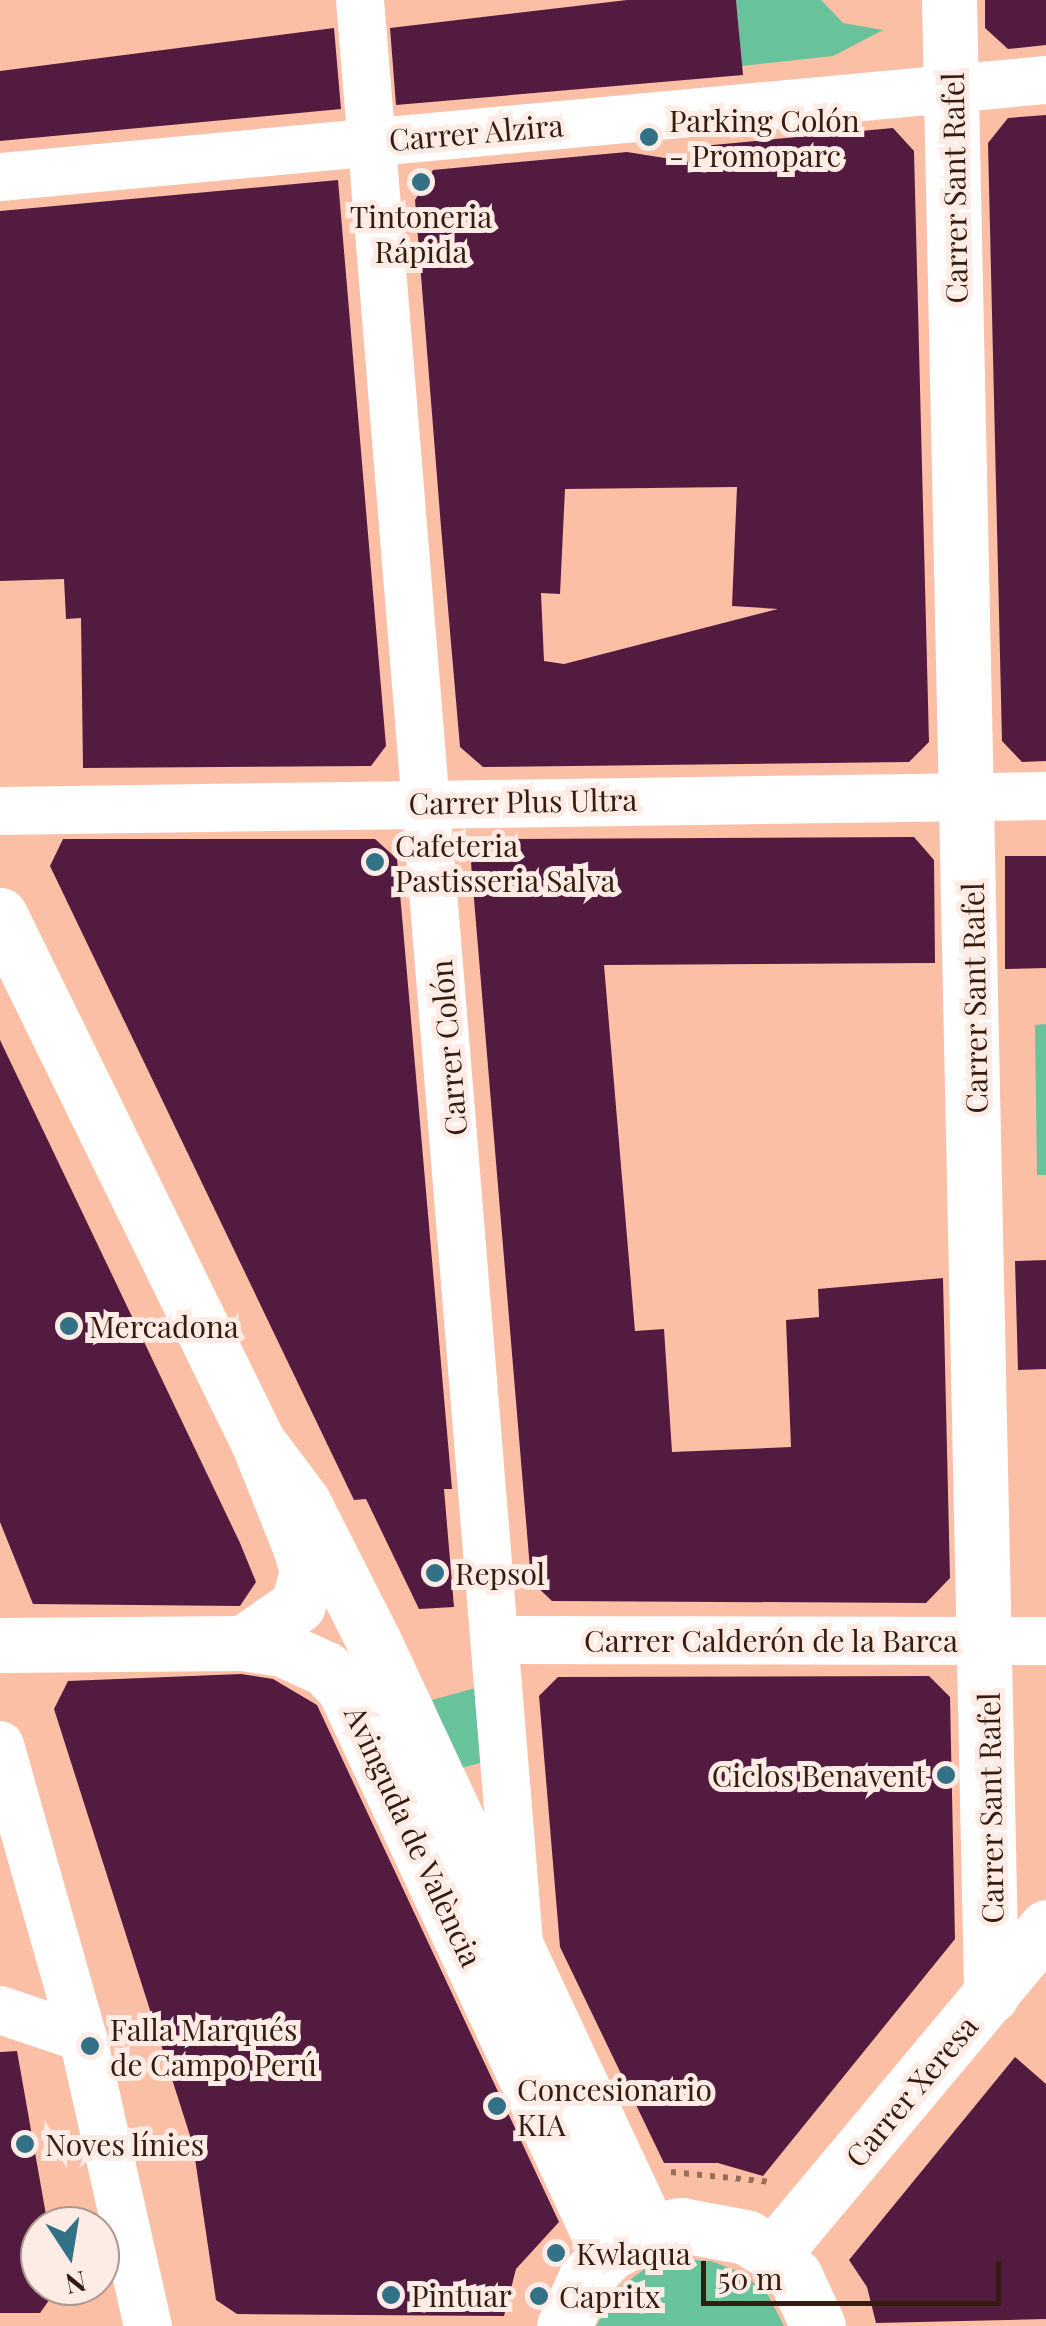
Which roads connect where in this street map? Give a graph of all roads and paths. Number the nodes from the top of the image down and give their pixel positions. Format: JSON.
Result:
{"nodes":[{"id":1,"x":360,"y":0,"type":"edge"},
{"id":2,"x":950,"y":0,"type":"edge"},
{"id":3,"x":1046,"y":80,"type":"edge"},
{"id":4,"x":952,"y":90,"type":"junction"},
{"id":5,"x":372,"y":142,"type":"junction"},
{"id":6,"x":0,"y":178,"type":"edge"},
{"id":7,"x":1046,"y":796,"type":"edge"},
{"id":8,"x":968,"y":798,"type":"junction"},
{"id":9,"x":428,"y":802,"type":"junction"},
{"id":10,"x":0,"y":811,"type":"edge"},
{"id":11,"x":0,"y":915,"type":"edge"},
{"id":12,"x":258,"y":1442,"type":"junction"},
{"id":13,"x":988,"y":1639,"type":"junction"},
{"id":14,"x":496,"y":1640,"type":"junction"},
{"id":15,"x":1046,"y":1641,"type":"edge"},
{"id":16,"x":243,"y":1643,"type":"junction"},
{"id":17,"x":0,"y":1645,"type":"edge"},
{"id":18,"x":0,"y":1745,"type":"edge"},
{"id":19,"x":991,"y":1856,"type":"junction"},
{"id":20,"x":1046,"y":1902,"type":"edge"},
{"id":21,"x":1046,"y":1927,"type":"edge"},
{"id":22,"x":520,"y":1954,"type":"junction"},
{"id":23,"x":991,"y":1996,"type":"junction"},
{"id":24,"x":0,"y":2010,"type":"edge"},
{"id":25,"x":83,"y":2038,"type":"junction"},
{"id":26,"x":628,"y":2243,"type":"junction"},
{"id":27,"x":774,"y":2254,"type":"junction"},
{"id":28,"x":148,"y":2326,"type":"edge"},
{"id":29,"x":564,"y":2326,"type":"edge"},
{"id":30,"x":818,"y":2326,"type":"edge"}],
"edges":[{"from":1,"to":5,"type":"street","name":"Carrer Colón"},
{"from":2,"to":4,"type":"street","name":"Carrer Sant Rafel"},
{"from":3,"to":4,"type":"street","name":"Carrer Alzira"},
{"from":4,"to":5,"type":"street","name":"Carrer Alzira"},
{"from":4,"to":8,"type":"street","name":"Carrer Sant Rafel"},
{"from":5,"to":6,"type":"street","name":"Carrer Alzira"},
{"from":5,"to":9,"type":"street","name":"Carrer Colón"},
{"from":7,"to":8,"type":"street","name":"Carrer Plus Ultra"},
{"from":8,"to":9,"type":"street","name":"Carrer Plus Ultra"},
{"from":8,"to":13,"type":"street","name":"Carrer Sant Rafel"},
{"from":9,"to":10,"type":"street","name":"Carrer Plus Ultra"},
{"from":9,"to":14,"type":"street","name":"Carrer Colón"},
{"from":11,"to":12,"type":"street","name":"Avinguda de València"},
{"from":12,"to":16,"type":"street","name":"Avinguda de València"},
{"from":12,"to":22,"type":"street","name":"Avinguda de València"},
{"from":13,"to":14,"type":"street","name":"Carrer Calderón de la Barca"},
{"from":13,"to":15,"type":"street","name":"Carrer Calderón de la Barca"},
{"from":13,"to":19,"type":"street","name":"Carrer Sant Rafel"},
{"from":14,"to":22,"type":"street","name":"Carrer Colón"},
{"from":16,"to":17,"type":"street"},
{"from":16,"to":26,"type":"street","name":"Avinguda de València"},
{"from":18,"to":25,"type":"street"},
{"from":19,"to":20,"type":"street"},
{"from":19,"to":23,"type":"street","name":"Carrer Sant Rafel"},
{"from":21,"to":23,"type":"street","name":"Carrer Xeresa"},
{"from":22,"to":26,"type":"street","name":"Avinguda de València"},
{"from":23,"to":27,"type":"street","name":"Carrer Xeresa"},
{"from":24,"to":25,"type":"street"},
{"from":25,"to":28,"type":"street"},
{"from":26,"to":27,"type":"street"},
{"from":26,"to":29,"type":"street"},
{"from":27,"to":30,"type":"street"}]}
